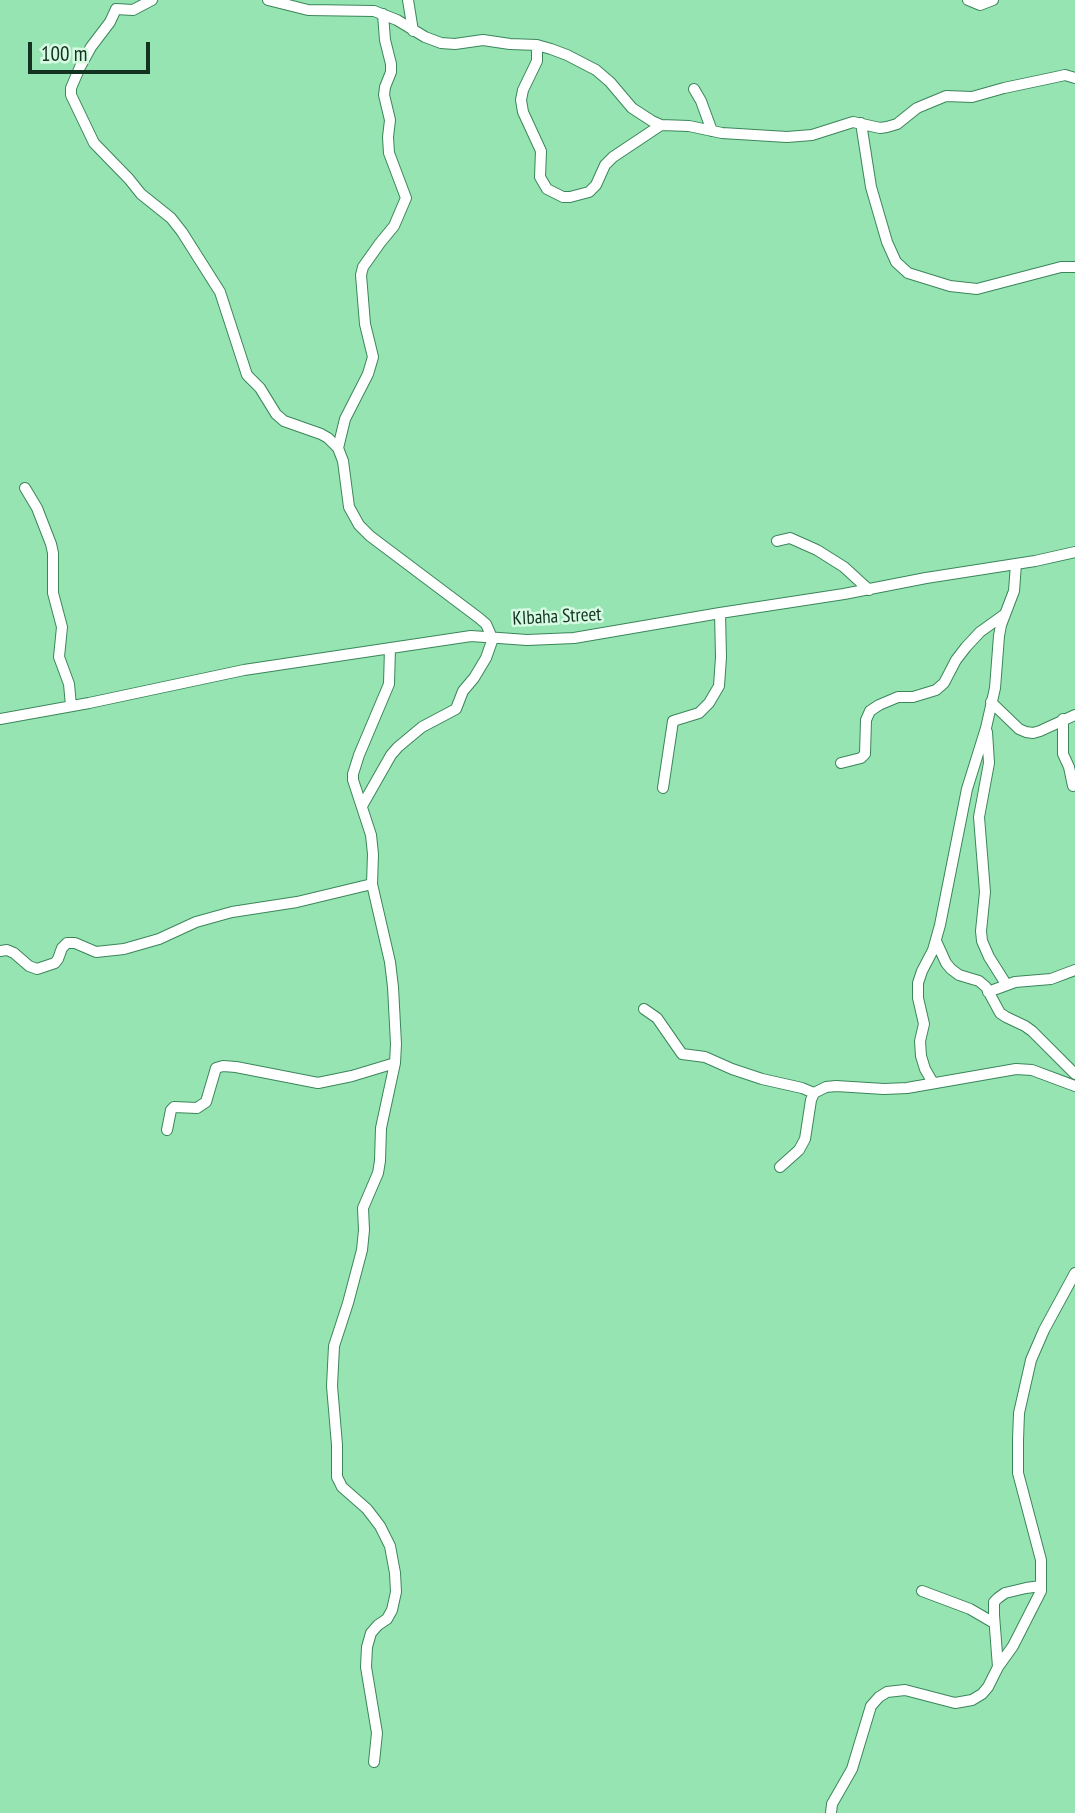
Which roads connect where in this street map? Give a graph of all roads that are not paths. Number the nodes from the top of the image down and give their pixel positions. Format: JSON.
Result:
{"nodes":[{"id":1,"x":152,"y":0,"type":"edge"},
{"id":2,"x":268,"y":0,"type":"edge"},
{"id":3,"x":408,"y":0,"type":"edge"},
{"id":4,"x":968,"y":0,"type":"edge"},
{"id":5,"x":993,"y":0,"type":"edge"},
{"id":6,"x":383,"y":14,"type":"junction"},
{"id":7,"x":413,"y":31,"type":"junction"},
{"id":8,"x":537,"y":45,"type":"junction"},
{"id":9,"x":1075,"y":78,"type":"edge"},
{"id":10,"x":694,"y":89,"type":"dead end"},
{"id":11,"x":861,"y":123,"type":"junction"},
{"id":12,"x":661,"y":125,"type":"junction"},
{"id":13,"x":712,"y":131,"type":"junction"},
{"id":14,"x":1075,"y":267,"type":"edge"},
{"id":15,"x":338,"y":448,"type":"junction"},
{"id":16,"x":25,"y":488,"type":"dead end"},
{"id":17,"x":777,"y":541,"type":"dead end"},
{"id":18,"x":1075,"y":552,"type":"edge"},
{"id":19,"x":1016,"y":564,"type":"junction"},
{"id":20,"x":869,"y":590,"type":"junction"},
{"id":21,"x":720,"y":613,"type":"junction"},
{"id":22,"x":1005,"y":614,"type":"junction"},
{"id":23,"x":491,"y":637,"type":"junction"},
{"id":24,"x":390,"y":648,"type":"junction"},
{"id":25,"x":991,"y":702,"type":"junction"},
{"id":26,"x":71,"y":706,"type":"junction"},
{"id":27,"x":1075,"y":715,"type":"edge"},
{"id":28,"x":0,"y":719,"type":"edge"},
{"id":29,"x":1063,"y":719,"type":"junction"},
{"id":30,"x":986,"y":728,"type":"junction"},
{"id":31,"x":841,"y":763,"type":"dead end"},
{"id":32,"x":1073,"y":786,"type":"dead end"},
{"id":33,"x":663,"y":788,"type":"dead end"},
{"id":34,"x":362,"y":806,"type":"junction"},
{"id":35,"x":372,"y":884,"type":"junction"},
{"id":36,"x":936,"y":941,"type":"junction"},
{"id":37,"x":0,"y":951,"type":"edge"},
{"id":38,"x":1075,"y":970,"type":"edge"},
{"id":39,"x":1006,"y":984,"type":"junction"},
{"id":40,"x":988,"y":992,"type":"junction"},
{"id":41,"x":644,"y":1009,"type":"dead end"},
{"id":42,"x":395,"y":1063,"type":"junction"},
{"id":43,"x":1075,"y":1074,"type":"edge"},
{"id":44,"x":933,"y":1083,"type":"junction"},
{"id":45,"x":1075,"y":1086,"type":"edge"},
{"id":46,"x":814,"y":1093,"type":"junction"},
{"id":47,"x":167,"y":1130,"type":"dead end"},
{"id":48,"x":780,"y":1167,"type":"dead end"},
{"id":49,"x":1075,"y":1273,"type":"edge"},
{"id":50,"x":1041,"y":1587,"type":"junction"},
{"id":51,"x":922,"y":1591,"type":"dead end"},
{"id":52,"x":994,"y":1623,"type":"junction"},
{"id":53,"x":998,"y":1667,"type":"junction"},
{"id":54,"x":374,"y":1762,"type":"dead end"},
{"id":55,"x":831,"y":1813,"type":"edge"}],
"edges":[{"from":1,"to":15,"type":"street"},
{"from":2,"to":6,"type":"street"},
{"from":3,"to":7,"type":"street"},
{"from":4,"to":5,"type":"street"},
{"from":6,"to":7,"type":"street"},
{"from":6,"to":15,"type":"street"},
{"from":7,"to":8,"type":"street"},
{"from":8,"to":12,"type":"street"},
{"from":8,"to":12,"type":"street"},
{"from":9,"to":11,"type":"street"},
{"from":10,"to":13,"type":"street"},
{"from":11,"to":13,"type":"street"},
{"from":11,"to":14,"type":"street"},
{"from":12,"to":13,"type":"street"},
{"from":15,"to":23,"type":"street"},
{"from":16,"to":26,"type":"street"},
{"from":17,"to":20,"type":"street"},
{"from":18,"to":19,"type":"street","name":"KIbaha Street"},
{"from":19,"to":20,"type":"street","name":"KIbaha Street"},
{"from":19,"to":22,"type":"street"},
{"from":20,"to":21,"type":"street","name":"KIbaha Street"},
{"from":21,"to":23,"type":"street","name":"KIbaha Street"},
{"from":21,"to":33,"type":"street"},
{"from":22,"to":25,"type":"street"},
{"from":22,"to":31,"type":"street"},
{"from":23,"to":24,"type":"street","name":"KIbaha Street"},
{"from":23,"to":34,"type":"street"},
{"from":24,"to":26,"type":"street","name":"KIbaha Street"},
{"from":24,"to":34,"type":"street"},
{"from":25,"to":29,"type":"street"},
{"from":25,"to":30,"type":"street"},
{"from":26,"to":28,"type":"street","name":"KIbaha Street"},
{"from":27,"to":29,"type":"street"},
{"from":29,"to":32,"type":"street"},
{"from":30,"to":36,"type":"street"},
{"from":30,"to":39,"type":"street"},
{"from":34,"to":35,"type":"street"},
{"from":35,"to":37,"type":"street"},
{"from":35,"to":42,"type":"street"},
{"from":36,"to":40,"type":"street"},
{"from":36,"to":44,"type":"street"},
{"from":38,"to":39,"type":"street"},
{"from":39,"to":40,"type":"street"},
{"from":40,"to":43,"type":"street"},
{"from":41,"to":46,"type":"street"},
{"from":42,"to":47,"type":"street"},
{"from":42,"to":54,"type":"street"},
{"from":44,"to":45,"type":"street"},
{"from":44,"to":46,"type":"street"},
{"from":46,"to":48,"type":"street"},
{"from":49,"to":50,"type":"street"},
{"from":50,"to":52,"type":"street"},
{"from":50,"to":53,"type":"street"},
{"from":51,"to":52,"type":"street"},
{"from":52,"to":53,"type":"street"},
{"from":53,"to":55,"type":"street"}]}
